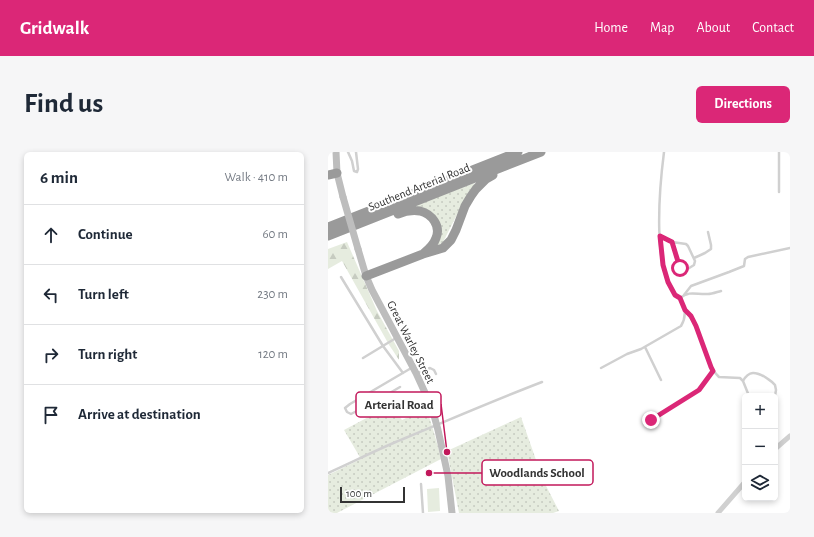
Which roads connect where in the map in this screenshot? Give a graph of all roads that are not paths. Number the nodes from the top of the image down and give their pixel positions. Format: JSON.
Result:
{"nodes":[{"id":1,"x":336,"y":152,"type":"edge"},
{"id":2,"x":348,"y":152,"type":"edge"},
{"id":3,"x":356,"y":152,"type":"edge"},
{"id":4,"x":541,"y":152,"type":"edge"},
{"id":5,"x":664,"y":152,"type":"edge"},
{"id":6,"x":779,"y":152,"type":"edge"},
{"id":7,"x":521,"y":156,"type":"edge"},
{"id":8,"x":332,"y":174,"type":"edge"},
{"id":9,"x":779,"y":192,"type":"dead end"},
{"id":10,"x":383,"y":205,"type":"junction"},
{"id":11,"x":328,"y":222,"type":"edge"},
{"id":12,"x":328,"y":227,"type":"edge"},
{"id":13,"x":708,"y":232,"type":"dead end"},
{"id":14,"x":328,"y":236,"type":"edge"},
{"id":15,"x":660,"y":236,"type":"junction"},
{"id":16,"x":672,"y":242,"type":"junction"},
{"id":17,"x":790,"y":248,"type":"edge"},
{"id":18,"x":423,"y":254,"type":"junction"},
{"id":19,"x":694,"y":258,"type":"junction"},
{"id":20,"x":366,"y":276,"type":"junction"},
{"id":21,"x":341,"y":277,"type":"dead end"},
{"id":22,"x":721,"y":290,"type":"dead end"},
{"id":23,"x":683,"y":296,"type":"junction"},
{"id":24,"x":680,"y":298,"type":"junction"},
{"id":25,"x":685,"y":310,"type":"junction"},
{"id":26,"x":398,"y":337,"type":"junction"},
{"id":27,"x":383,"y":346,"type":"junction"},
{"id":28,"x":645,"y":346,"type":"junction"},
{"id":29,"x":363,"y":358,"type":"dead end"},
{"id":30,"x":601,"y":368,"type":"dead end"},
{"id":31,"x":415,"y":370,"type":"junction"},
{"id":32,"x":713,"y":371,"type":"junction"},
{"id":33,"x":403,"y":373,"type":"junction"},
{"id":34,"x":436,"y":374,"type":"dead end"},
{"id":35,"x":661,"y":380,"type":"dead end"},
{"id":36,"x":743,"y":380,"type":"junction"},
{"id":37,"x":542,"y":382,"type":"dead end"},
{"id":38,"x":400,"y":387,"type":"dead end"},
{"id":39,"x":748,"y":393,"type":"edge"},
{"id":40,"x":776,"y":393,"type":"edge"},
{"id":41,"x":651,"y":420,"type":"dead end"},
{"id":42,"x":437,"y":425,"type":"junction"},
{"id":43,"x":790,"y":436,"type":"edge"},
{"id":44,"x":778,"y":446,"type":"edge"},
{"id":45,"x":328,"y":472,"type":"edge"},
{"id":46,"x":421,"y":484,"type":"dead end"},
{"id":47,"x":742,"y":485,"type":"edge"},
{"id":48,"x":423,"y":513,"type":"edge"},
{"id":49,"x":452,"y":513,"type":"edge"},
{"id":50,"x":718,"y":513,"type":"edge"}],
"edges":[{"from":1,"to":8,"type":"main road","name":"Great Warley Street"},
{"from":2,"to":3,"type":"lane"},
{"from":4,"to":7,"type":"highway","name":"Southend Arterial Road"},
{"from":5,"to":15,"type":"lane"},
{"from":6,"to":9,"type":"lane"},
{"from":7,"to":10,"type":"highway","name":"Southend Arterial Road"},
{"from":7,"to":14,"type":"highway","name":"Southend Arterial Road"},
{"from":7,"to":18,"type":"highway"},
{"from":8,"to":20,"type":"main road","name":"Great Warley Street","bridge":true},
{"from":10,"to":11,"type":"highway"},
{"from":10,"to":12,"type":"highway","name":"Southend Arterial Road"},
{"from":13,"to":19,"type":"lane"},
{"from":14,"to":18,"type":"highway"},
{"from":15,"to":16,"type":"lane"},
{"from":15,"to":24,"type":"lane"},
{"from":16,"to":19,"type":"lane"},
{"from":16,"to":19,"type":"lane"},
{"from":17,"to":23,"type":"lane"},
{"from":18,"to":20,"type":"highway"},
{"from":20,"to":26,"type":"main road","name":"Great Warley Street"},
{"from":21,"to":27,"type":"lane"},
{"from":22,"to":23,"type":"lane"},
{"from":23,"to":24,"type":"lane"},
{"from":24,"to":25,"type":"lane"},
{"from":25,"to":28,"type":"lane"},
{"from":25,"to":32,"type":"lane"},
{"from":26,"to":27,"type":"lane"},
{"from":26,"to":31,"type":"main road","name":"Great Warley Street"},
{"from":27,"to":29,"type":"lane"},
{"from":27,"to":33,"type":"lane"},
{"from":28,"to":30,"type":"lane"},
{"from":28,"to":35,"type":"lane"},
{"from":31,"to":33,"type":"lane"},
{"from":31,"to":34,"type":"lane"},
{"from":31,"to":42,"type":"main road","name":"Great Warley Street"},
{"from":32,"to":36,"type":"lane"},
{"from":32,"to":41,"type":"lane"},
{"from":33,"to":38,"type":"lane"},
{"from":36,"to":39,"type":"lane"},
{"from":36,"to":40,"type":"lane"},
{"from":37,"to":42,"type":"lane"},
{"from":42,"to":45,"type":"lane"},
{"from":42,"to":49,"type":"main road","name":"Great Warley Street"},
{"from":43,"to":44,"type":"street"},
{"from":46,"to":48,"type":"lane"},
{"from":47,"to":50,"type":"street"}]}
